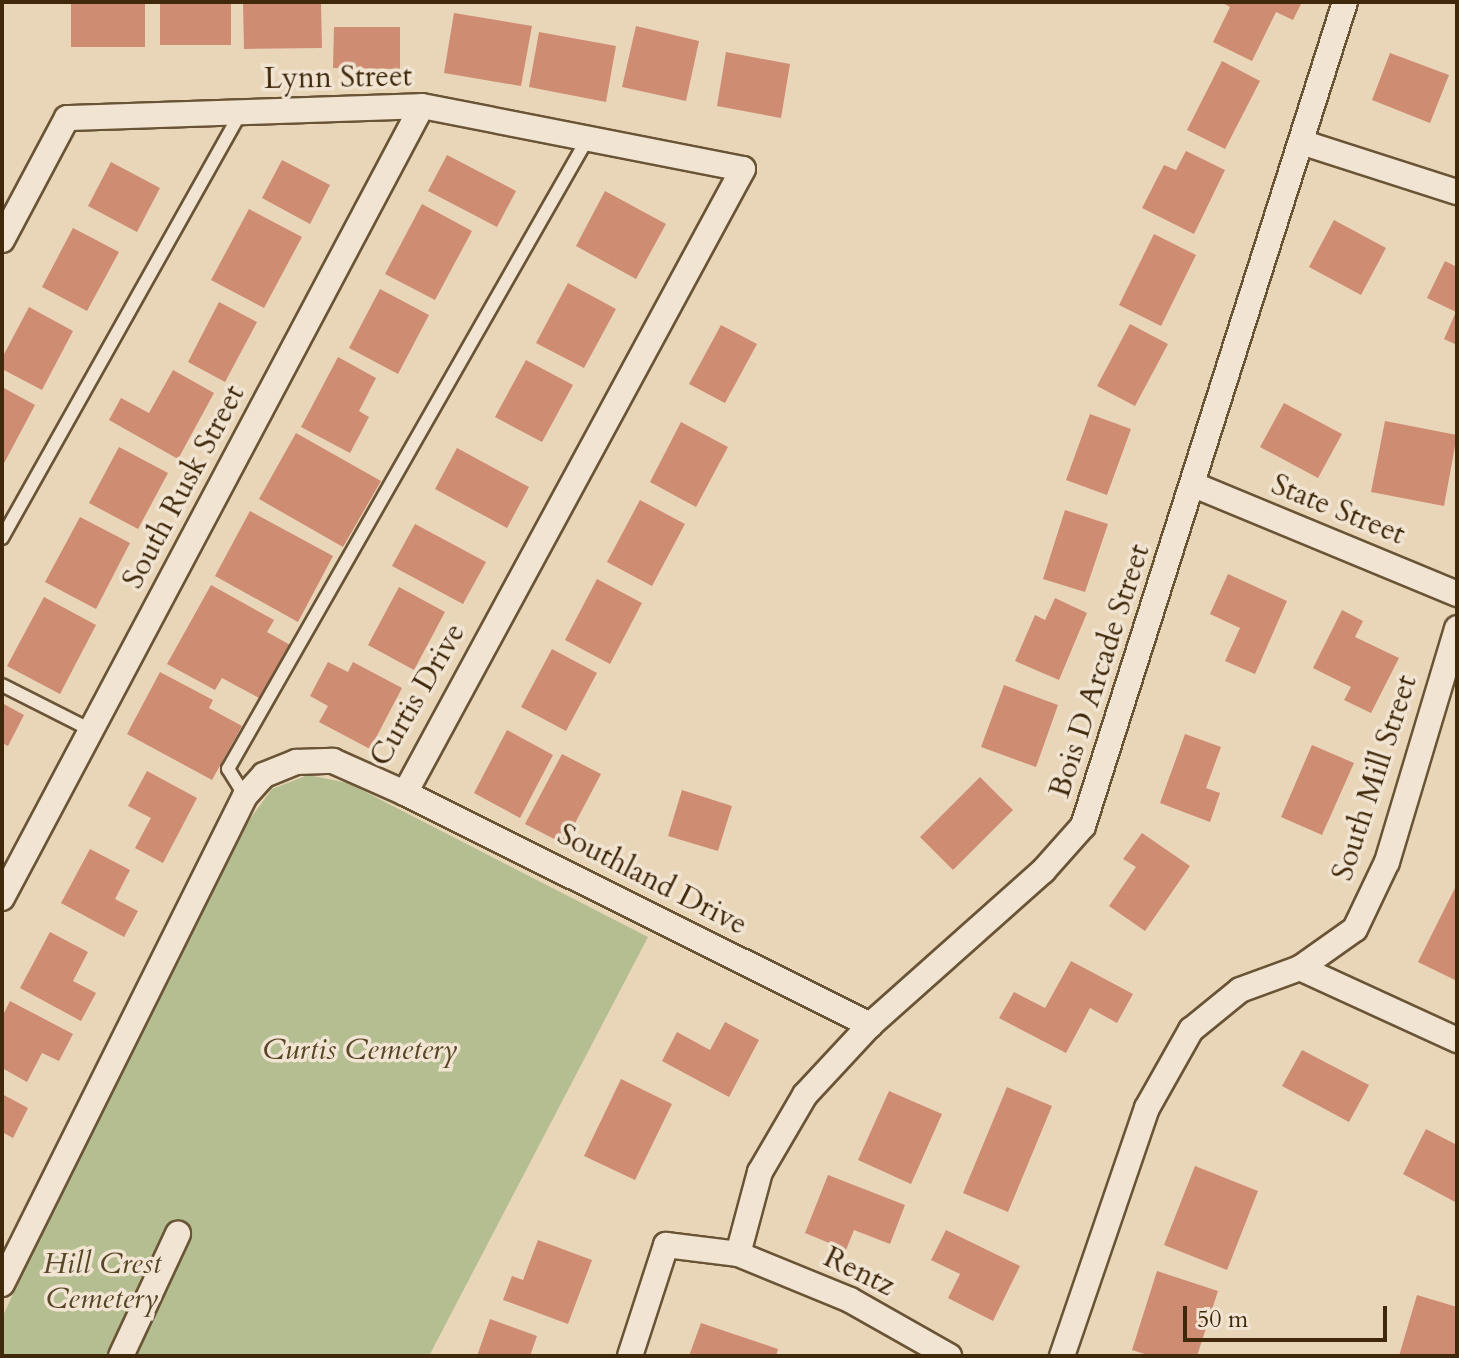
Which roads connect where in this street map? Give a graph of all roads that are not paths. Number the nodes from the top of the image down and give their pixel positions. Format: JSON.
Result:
{"nodes":[{"id":1,"x":1345,"y":2,"type":"edge"},
{"id":2,"x":422,"y":106,"type":"junction"},
{"id":3,"x":241,"y":112,"type":"junction"},
{"id":4,"x":589,"y":136,"type":"junction"},
{"id":5,"x":1301,"y":142,"type":"junction"},
{"id":6,"x":743,"y":169,"type":"joint"},
{"id":7,"x":1457,"y":192,"type":"edge"},
{"id":8,"x":2,"y":240,"type":"edge"},
{"id":9,"x":1194,"y":485,"type":"junction"},
{"id":10,"x":2,"y":538,"type":"edge"},
{"id":11,"x":1457,"y":594,"type":"edge"},
{"id":12,"x":1457,"y":628,"type":"edge"},
{"id":13,"x":2,"y":685,"type":"edge"},
{"id":14,"x":91,"y":730,"type":"junction"},
{"id":15,"x":405,"y":793,"type":"junction"},
{"id":16,"x":245,"y":796,"type":"junction"},
{"id":17,"x":2,"y":898,"type":"edge"},
{"id":18,"x":1300,"y":968,"type":"junction"},
{"id":19,"x":870,"y":1025,"type":"junction"},
{"id":20,"x":1457,"y":1040,"type":"edge"},
{"id":21,"x":178,"y":1234,"type":"dead end"},
{"id":22,"x":738,"y":1254,"type":"junction"},
{"id":23,"x":2,"y":1284,"type":"edge"},
{"id":24,"x":121,"y":1356,"type":"edge"},
{"id":25,"x":630,"y":1356,"type":"edge"},
{"id":26,"x":949,"y":1356,"type":"edge"},
{"id":27,"x":1062,"y":1356,"type":"edge"}],
"edges":[{"from":1,"to":5,"type":"street","name":"Bois D Arcade Street"},
{"from":2,"to":3,"type":"street","name":"Lynn Street"},
{"from":2,"to":4,"type":"street","name":"Lynn Street"},
{"from":2,"to":14,"type":"street","name":"South Rusk Street"},
{"from":3,"to":8,"type":"street","name":"Lynn Street"},
{"from":3,"to":10,"type":"lane"},
{"from":4,"to":6,"type":"street","name":"Lynn Street"},
{"from":4,"to":16,"type":"lane"},
{"from":5,"to":7,"type":"street"},
{"from":5,"to":9,"type":"street","name":"Bois D Arcade Street"},
{"from":6,"to":15,"type":"street","name":"Curtis Drive"},
{"from":9,"to":11,"type":"street","name":"State Street"},
{"from":9,"to":19,"type":"street","name":"Bois D Arcade Street"},
{"from":12,"to":18,"type":"street","name":"South Mill Street"},
{"from":13,"to":14,"type":"lane"},
{"from":14,"to":17,"type":"street","name":"South Rusk Street"},
{"from":15,"to":16,"type":"street","name":"Curtis Drive"},
{"from":15,"to":19,"type":"street","name":"Southland Drive"},
{"from":16,"to":23,"type":"street","name":"Curtis Drive"},
{"from":18,"to":20,"type":"street"},
{"from":18,"to":27,"type":"street","name":"South Mill Street"},
{"from":19,"to":22,"type":"street","name":"Bois D Arcade Street"},
{"from":21,"to":24,"type":"street"},
{"from":22,"to":25,"type":"street"},
{"from":22,"to":26,"type":"street","name":"Rentz"}]}
